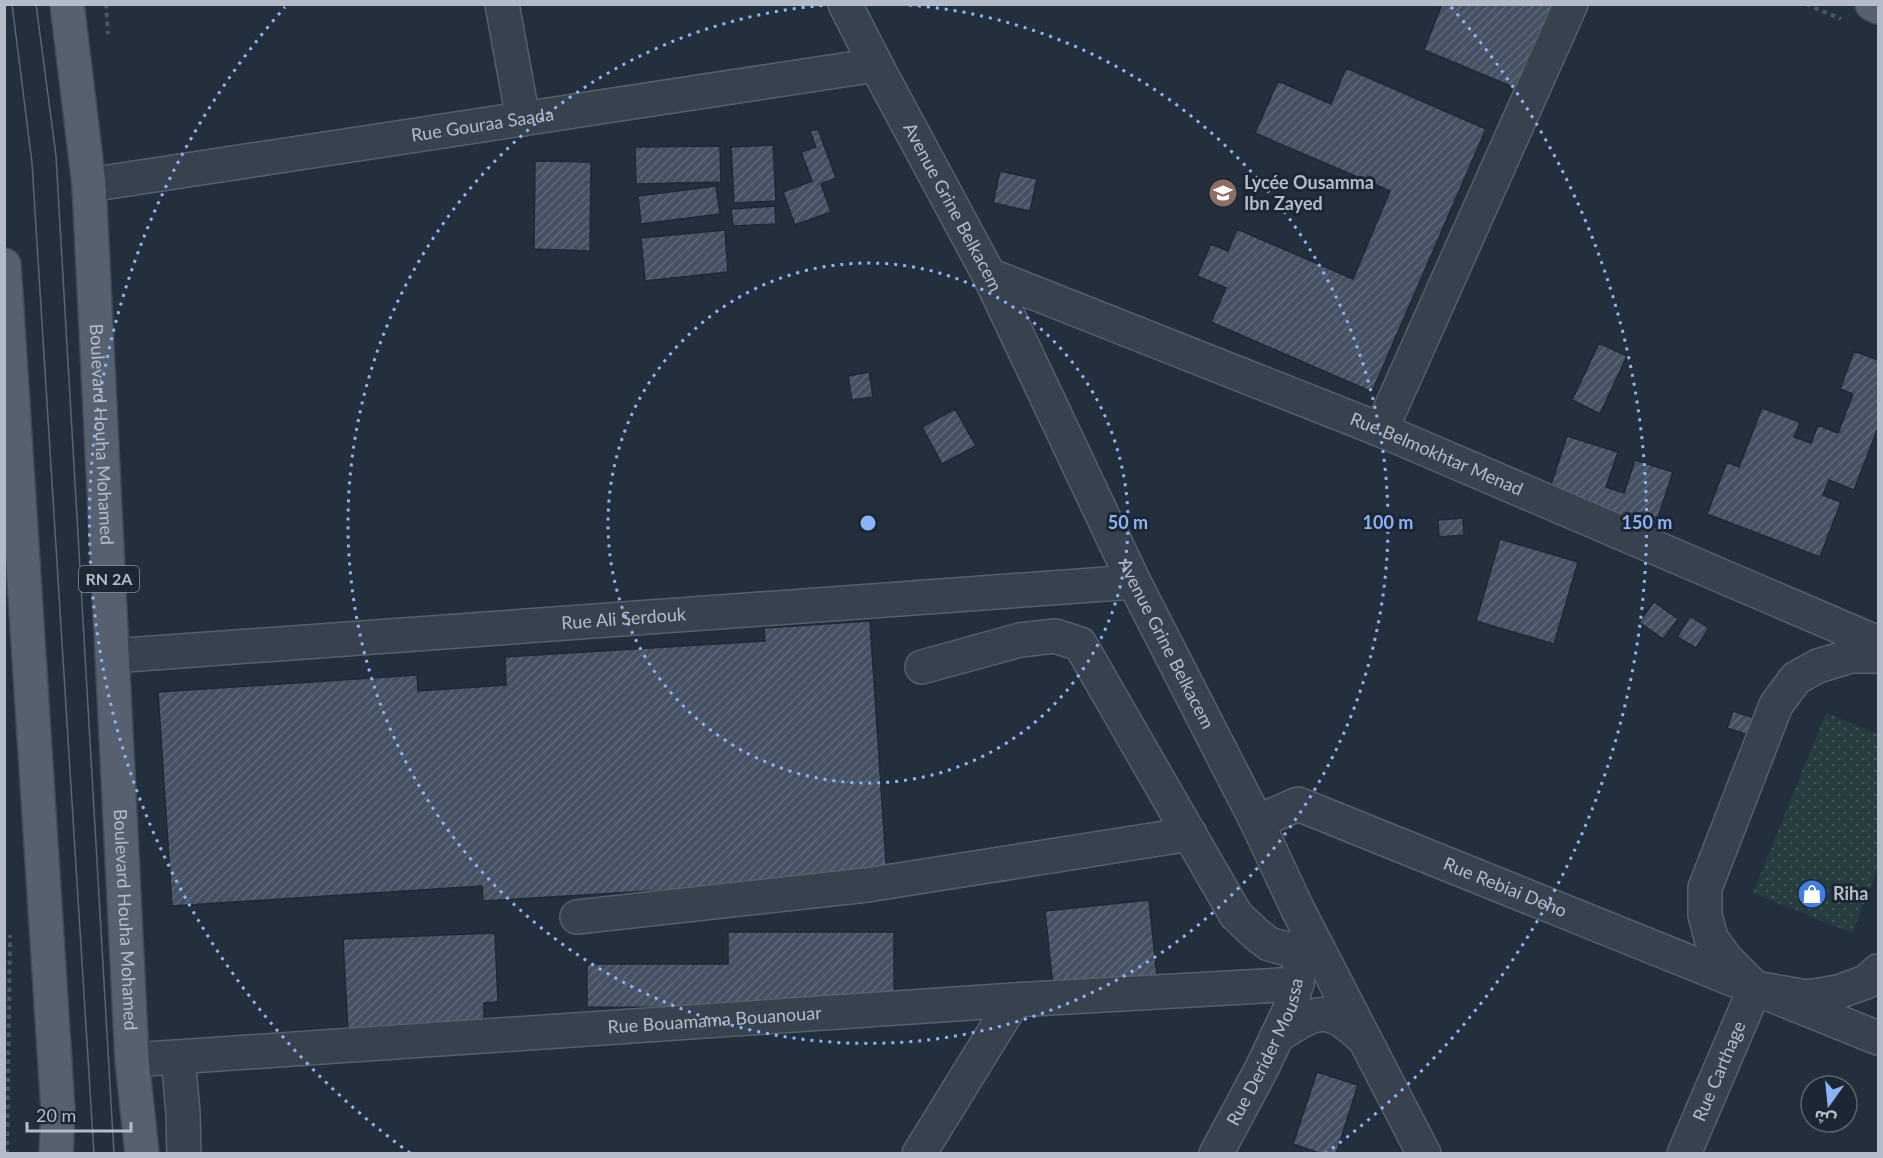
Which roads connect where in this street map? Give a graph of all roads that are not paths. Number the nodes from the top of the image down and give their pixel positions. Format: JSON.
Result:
{"nodes":[{"id":1,"x":67,"y":4,"type":"edge"},
{"id":2,"x":502,"y":4,"type":"edge"},
{"id":3,"x":845,"y":4,"type":"edge"},
{"id":4,"x":1571,"y":4,"type":"edge"},
{"id":5,"x":1872,"y":4,"type":"edge"},
{"id":6,"x":1878,"y":7,"type":"edge"},
{"id":7,"x":876,"y":65,"type":"junction"},
{"id":8,"x":523,"y":119,"type":"junction"},
{"id":9,"x":89,"y":185,"type":"junction"},
{"id":10,"x":4,"y":265,"type":"edge"},
{"id":11,"x":989,"y":275,"type":"junction"},
{"id":12,"x":1381,"y":430,"type":"junction"},
{"id":13,"x":1134,"y":582,"type":"junction"},
{"id":14,"x":1878,"y":643,"type":"edge"},
{"id":15,"x":112,"y":656,"type":"junction"},
{"id":16,"x":1878,"y":656,"type":"edge"},
{"id":17,"x":922,"y":667,"type":"dead end"},
{"id":18,"x":1257,"y":822,"type":"junction"},
{"id":19,"x":1190,"y":834,"type":"junction"},
{"id":20,"x":1298,"y":910,"type":"junction"},
{"id":21,"x":577,"y":917,"type":"dead end"},
{"id":22,"x":1300,"y":969,"type":"junction"},
{"id":23,"x":1878,"y":970,"type":"edge"},
{"id":24,"x":1755,"y":988,"type":"junction"},
{"id":25,"x":1014,"y":1000,"type":"junction"},
{"id":26,"x":1277,"y":1036,"type":"junction"},
{"id":27,"x":1878,"y":1038,"type":"edge"},
{"id":28,"x":1367,"y":1042,"type":"junction"},
{"id":29,"x":178,"y":1058,"type":"junction"},
{"id":30,"x":132,"y":1060,"type":"junction"},
{"id":31,"x":56,"y":1154,"type":"edge"},
{"id":32,"x":142,"y":1154,"type":"edge"},
{"id":33,"x":184,"y":1154,"type":"edge"},
{"id":34,"x":919,"y":1154,"type":"edge"},
{"id":35,"x":1216,"y":1154,"type":"edge"},
{"id":36,"x":1424,"y":1154,"type":"edge"},
{"id":37,"x":1684,"y":1154,"type":"edge"}],
"edges":[{"from":1,"to":9,"type":"main road","name":"Boulevard Houha Mohamed","number":"RN 2A"},
{"from":2,"to":8,"type":"street"},
{"from":3,"to":7,"type":"street","name":"Avenue Grine Belkacem"},
{"from":4,"to":12,"type":"street"},
{"from":5,"to":6,"type":"main road"},
{"from":7,"to":8,"type":"street","name":"Rue Gouraa Saada"},
{"from":7,"to":11,"type":"street","name":"Avenue Grine Belkacem"},
{"from":8,"to":9,"type":"street","name":"Rue Gouraa Saada"},
{"from":9,"to":15,"type":"main road","name":"Boulevard Houha Mohamed","number":"RN 2A"},
{"from":10,"to":31,"type":"main road"},
{"from":11,"to":12,"type":"street","name":"Rue Belmokhtar Menad"},
{"from":11,"to":13,"type":"street","name":"Avenue Grine Belkacem"},
{"from":12,"to":14,"type":"street","name":"Rue Belmokhtar Menad"},
{"from":13,"to":15,"type":"street","name":"Rue Ali Serdouk"},
{"from":13,"to":18,"type":"street","name":"Avenue Grine Belkacem"},
{"from":15,"to":30,"type":"main road","name":"Boulevard Houha Mohamed","number":"RN 2A"},
{"from":16,"to":24,"type":"street"},
{"from":17,"to":19,"type":"street"},
{"from":18,"to":20,"type":"street","name":"Avenue Grine Belkacem"},
{"from":18,"to":24,"type":"street","name":"Rue Rebiai Deho"},
{"from":19,"to":21,"type":"street"},
{"from":19,"to":22,"type":"street"},
{"from":20,"to":22,"type":"street","name":"Rue Derider Moussa"},
{"from":20,"to":28,"type":"street","name":"Avenue Grine Belkacem"},
{"from":22,"to":25,"type":"street","name":"Rue Bouamama Bouanouar"},
{"from":22,"to":26,"type":"street","name":"Rue Derider Moussa"},
{"from":23,"to":24,"type":"street"},
{"from":24,"to":27,"type":"street"},
{"from":24,"to":37,"type":"street","name":"Rue Carthage"},
{"from":25,"to":29,"type":"street","name":"Rue Bouamama Bouanouar"},
{"from":25,"to":34,"type":"street"},
{"from":26,"to":28,"type":"street"},
{"from":26,"to":35,"type":"street","name":"Rue Derider Moussa"},
{"from":28,"to":36,"type":"street","name":"Avenue Grine Belkacem"},
{"from":29,"to":30,"type":"street","name":"Rue Bouamama Bouanouar"},
{"from":29,"to":33,"type":"street"},
{"from":30,"to":32,"type":"main road","name":"Boulevard Houha Mohamed","number":"RN 2A"}]}
